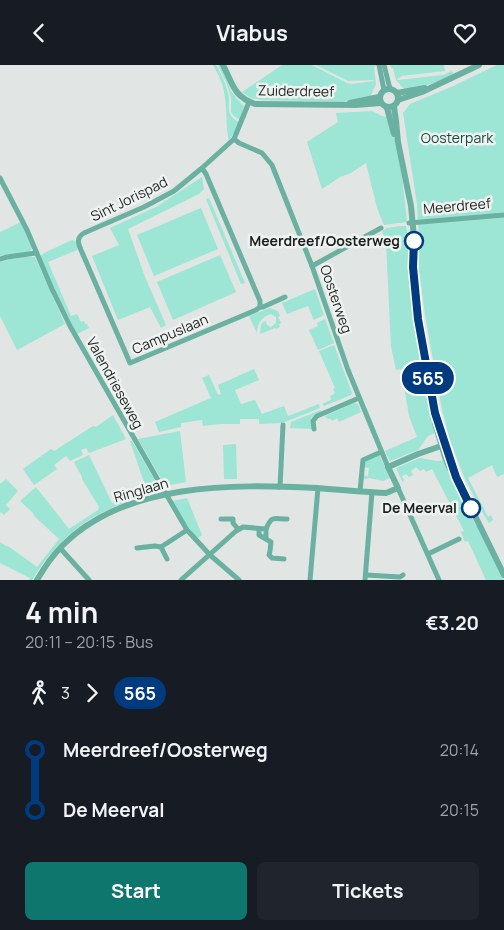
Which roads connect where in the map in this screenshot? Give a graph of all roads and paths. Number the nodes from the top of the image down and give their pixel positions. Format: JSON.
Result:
{"nodes":[{"id":1,"x":223,"y":65,"type":"edge"},
{"id":2,"x":379,"y":65,"type":"edge"},
{"id":3,"x":384,"y":65,"type":"edge"},
{"id":4,"x":479,"y":65,"type":"edge"},
{"id":5,"x":387,"y":89,"type":"junction"},
{"id":6,"x":397,"y":96,"type":"junction"},
{"id":7,"x":380,"y":100,"type":"junction"},
{"id":8,"x":250,"y":102,"type":"junction"},
{"id":9,"x":390,"y":107,"type":"junction"},
{"id":10,"x":234,"y":139,"type":"junction"},
{"id":11,"x":202,"y":168,"type":"junction"},
{"id":12,"x":0,"y":178,"type":"edge"},
{"id":13,"x":504,"y":215,"type":"edge"},
{"id":14,"x":411,"y":223,"type":"junction"},
{"id":15,"x":381,"y":228,"type":"dead end"},
{"id":16,"x":78,"y":239,"type":"joint"},
{"id":17,"x":36,"y":253,"type":"junction"},
{"id":18,"x":0,"y":259,"type":"edge"},
{"id":19,"x":312,"y":266,"type":"junction"},
{"id":20,"x":285,"y":297,"type":"dead end"},
{"id":21,"x":260,"y":307,"type":"junction"},
{"id":22,"x":359,"y":399,"type":"junction"},
{"id":23,"x":283,"y":425,"type":"dead end"},
{"id":24,"x":314,"y":429,"type":"dead end"},
{"id":25,"x":443,"y":445,"type":"junction"},
{"id":26,"x":381,"y":452,"type":"junction"},
{"id":27,"x":388,"y":467,"type":"junction"},
{"id":28,"x":280,"y":487,"type":"junction"},
{"id":29,"x":318,"y":488,"type":"junction"},
{"id":30,"x":398,"y":488,"type":"junction"},
{"id":31,"x":360,"y":491,"type":"junction"},
{"id":32,"x":372,"y":493,"type":"junction"},
{"id":33,"x":166,"y":494,"type":"junction"},
{"id":34,"x":221,"y":519,"type":"dead end"},
{"id":35,"x":287,"y":519,"type":"dead end"},
{"id":36,"x":238,"y":529,"type":"junction"},
{"id":37,"x":259,"y":529,"type":"junction"},
{"id":38,"x":266,"y":529,"type":"junction"},
{"id":39,"x":187,"y":530,"type":"junction"},
{"id":40,"x":266,"y":538,"type":"junction"},
{"id":41,"x":459,"y":539,"type":"dead end"},
{"id":42,"x":162,"y":547,"type":"junction"},
{"id":43,"x":60,"y":548,"type":"junction"},
{"id":44,"x":137,"y":548,"type":"dead end"},
{"id":45,"x":428,"y":554,"type":"junction"},
{"id":46,"x":210,"y":555,"type":"junction"},
{"id":47,"x":167,"y":559,"type":"dead end"},
{"id":48,"x":284,"y":559,"type":"dead end"},
{"id":49,"x":404,"y":575,"type":"dead end"},
{"id":50,"x":504,"y":575,"type":"edge"},
{"id":51,"x":365,"y":577,"type":"edge"},
{"id":52,"x":37,"y":580,"type":"edge"},
{"id":53,"x":89,"y":580,"type":"edge"},
{"id":54,"x":181,"y":580,"type":"edge"},
{"id":55,"x":239,"y":580,"type":"edge"},
{"id":56,"x":310,"y":580,"type":"edge"},
{"id":57,"x":439,"y":580,"type":"edge"}],
"edges":[{"from":1,"to":8,"type":"street"},
{"from":2,"to":5,"type":"street"},
{"from":3,"to":5,"type":"street"},
{"from":4,"to":6,"type":"street"},
{"from":5,"to":6,"type":"street"},
{"from":5,"to":7,"type":"street"},
{"from":6,"to":9,"type":"street"},
{"from":7,"to":8,"type":"street","name":"Zuiderdreef"},
{"from":7,"to":9,"type":"street"},
{"from":8,"to":10,"type":"street"},
{"from":9,"to":14,"type":"street","name":"Meerdreef"},
{"from":10,"to":11,"type":"street","name":"Sint Jorispad"},
{"from":10,"to":19,"type":"street","name":"Oosterweg"},
{"from":11,"to":16,"type":"street","name":"Sint Jorispad"},
{"from":11,"to":21,"type":"street"},
{"from":12,"to":17,"type":"street","name":"Valendrieseweg"},
{"from":13,"to":14,"type":"street","name":"Meerdreef"},
{"from":14,"to":25,"type":"street","name":"Meerdreef"},
{"from":15,"to":19,"type":"street"},
{"from":16,"to":21,"type":"street","name":"Campuslaan"},
{"from":17,"to":18,"type":"street"},
{"from":17,"to":33,"type":"street","name":"Valendrieseweg"},
{"from":19,"to":22,"type":"street","name":"Oosterweg"},
{"from":20,"to":21,"type":"street","name":"Campuslaan"},
{"from":22,"to":24,"type":"street"},
{"from":22,"to":26,"type":"street","name":"Oosterweg"},
{"from":23,"to":28,"type":"street"},
{"from":25,"to":27,"type":"street"},
{"from":25,"to":50,"type":"street","name":"Meerdreef"},
{"from":26,"to":27,"type":"street","name":"Oosterweg"},
{"from":26,"to":31,"type":"street"},
{"from":27,"to":30,"type":"street","name":"Oosterweg"},
{"from":28,"to":29,"type":"street","name":"Ringlaan"},
{"from":28,"to":33,"type":"street","name":"Ringlaan"},
{"from":29,"to":31,"type":"street","name":"Ringlaan"},
{"from":29,"to":56,"type":"street"},
{"from":30,"to":32,"type":"street","name":"Ringlaan"},
{"from":30,"to":45,"type":"street","name":"Oosterweg"},
{"from":31,"to":32,"type":"street","name":"Ringlaan"},
{"from":32,"to":51,"type":"street"},
{"from":33,"to":39,"type":"street","name":"Valendrieseweg"},
{"from":33,"to":43,"type":"street","name":"Ringlaan"},
{"from":34,"to":36,"type":"street"},
{"from":35,"to":38,"type":"street"},
{"from":36,"to":37,"type":"street"},
{"from":36,"to":46,"type":"street"},
{"from":37,"to":38,"type":"street"},
{"from":37,"to":40,"type":"street"},
{"from":38,"to":40,"type":"street"},
{"from":39,"to":42,"type":"street"},
{"from":39,"to":46,"type":"street","name":"Valendrieseweg"},
{"from":40,"to":48,"type":"street"},
{"from":41,"to":45,"type":"street"},
{"from":42,"to":44,"type":"street"},
{"from":42,"to":47,"type":"street"},
{"from":43,"to":52,"type":"street","name":"Ringlaan"},
{"from":43,"to":53,"type":"street"},
{"from":45,"to":57,"type":"street","name":"Oosterweg"},
{"from":46,"to":54,"type":"street"},
{"from":46,"to":55,"type":"street","name":"Valendrieseweg"},
{"from":49,"to":51,"type":"street"}]}
